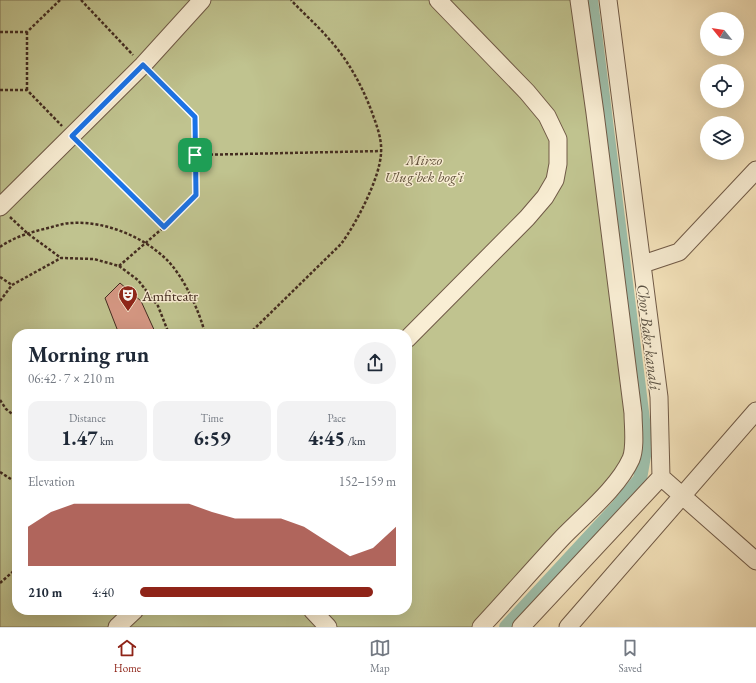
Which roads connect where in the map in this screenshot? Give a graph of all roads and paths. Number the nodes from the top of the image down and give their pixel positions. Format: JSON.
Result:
{"nodes":[{"id":1,"x":60,"y":0,"type":"edge"},
{"id":2,"x":81,"y":0,"type":"edge"},
{"id":3,"x":202,"y":0,"type":"edge"},
{"id":4,"x":291,"y":0,"type":"edge"},
{"id":5,"x":438,"y":0,"type":"edge"},
{"id":6,"x":579,"y":0,"type":"edge"},
{"id":7,"x":608,"y":0,"type":"edge"},
{"id":8,"x":0,"y":32,"type":"edge"},
{"id":9,"x":27,"y":32,"type":"junction"},
{"id":10,"x":143,"y":65,"type":"junction"},
{"id":11,"x":0,"y":90,"type":"edge"},
{"id":12,"x":26,"y":90,"type":"junction"},
{"id":13,"x":72,"y":136,"type":"junction"},
{"id":14,"x":382,"y":151,"type":"junction"},
{"id":15,"x":195,"y":155,"type":"junction"},
{"id":16,"x":756,"y":170,"type":"edge"},
{"id":17,"x":3,"y":210,"type":"edge"},
{"id":18,"x":164,"y":227,"type":"junction"},
{"id":19,"x":27,"y":233,"type":"junction"},
{"id":20,"x":145,"y":243,"type":"junction"},
{"id":21,"x":0,"y":247,"type":"edge"},
{"id":22,"x":61,"y":258,"type":"junction"},
{"id":23,"x":643,"y":264,"type":"junction"},
{"id":24,"x":119,"y":266,"type":"junction"},
{"id":25,"x":0,"y":277,"type":"edge"},
{"id":26,"x":12,"y":285,"type":"junction"},
{"id":27,"x":0,"y":301,"type":"edge"},
{"id":28,"x":167,"y":329,"type":"edge"},
{"id":29,"x":204,"y":329,"type":"edge"},
{"id":30,"x":254,"y":329,"type":"edge"},
{"id":31,"x":412,"y":334,"type":"edge"},
{"id":32,"x":0,"y":400,"type":"edge"},
{"id":33,"x":756,"y":410,"type":"edge"},
{"id":34,"x":12,"y":414,"type":"edge"},
{"id":35,"x":0,"y":472,"type":"edge"},
{"id":36,"x":661,"y":477,"type":"junction"},
{"id":37,"x":12,"y":480,"type":"edge"},
{"id":38,"x":681,"y":496,"type":"junction"},
{"id":39,"x":756,"y":561,"type":"edge"},
{"id":40,"x":12,"y":572,"type":"edge"},
{"id":41,"x":0,"y":583,"type":"edge"},
{"id":42,"x":130,"y":615,"type":"edge"},
{"id":43,"x":317,"y":615,"type":"edge"},
{"id":44,"x":118,"y":627,"type":"edge"},
{"id":45,"x":328,"y":627,"type":"edge"},
{"id":46,"x":481,"y":627,"type":"edge"},
{"id":47,"x":521,"y":627,"type":"edge"},
{"id":48,"x":568,"y":627,"type":"edge"}],
"edges":[{"from":1,"to":9,"type":"path"},
{"from":2,"to":10,"type":"path"},
{"from":3,"to":10,"type":"street"},
{"from":4,"to":14,"type":"path"},
{"from":5,"to":31,"type":"street"},
{"from":6,"to":46,"type":"street"},
{"from":7,"to":23,"type":"street"},
{"from":8,"to":9,"type":"path"},
{"from":9,"to":12,"type":"path"},
{"from":10,"to":13,"type":"street"},
{"from":10,"to":15,"type":"path"},
{"from":11,"to":12,"type":"path"},
{"from":12,"to":13,"type":"path"},
{"from":13,"to":17,"type":"street"},
{"from":13,"to":18,"type":"path"},
{"from":14,"to":15,"type":"path"},
{"from":14,"to":30,"type":"path"},
{"from":15,"to":18,"type":"path"},
{"from":16,"to":23,"type":"street"},
{"from":17,"to":19,"type":"path"},
{"from":18,"to":20,"type":"path"},
{"from":19,"to":20,"type":"path"},
{"from":19,"to":21,"type":"path"},
{"from":19,"to":22,"type":"path"},
{"from":20,"to":24,"type":"path"},
{"from":20,"to":29,"type":"path"},
{"from":22,"to":24,"type":"path"},
{"from":22,"to":26,"type":"path"},
{"from":23,"to":36,"type":"street"},
{"from":24,"to":28,"type":"path"},
{"from":25,"to":26,"type":"path"},
{"from":26,"to":27,"type":"path"},
{"from":32,"to":34,"type":"path"},
{"from":33,"to":38,"type":"street"},
{"from":35,"to":37,"type":"path"},
{"from":36,"to":38,"type":"street"},
{"from":36,"to":47,"type":"street"},
{"from":38,"to":39,"type":"street"},
{"from":38,"to":48,"type":"street"},
{"from":40,"to":41,"type":"path"},
{"from":42,"to":44,"type":"street"},
{"from":43,"to":45,"type":"street"}]}
